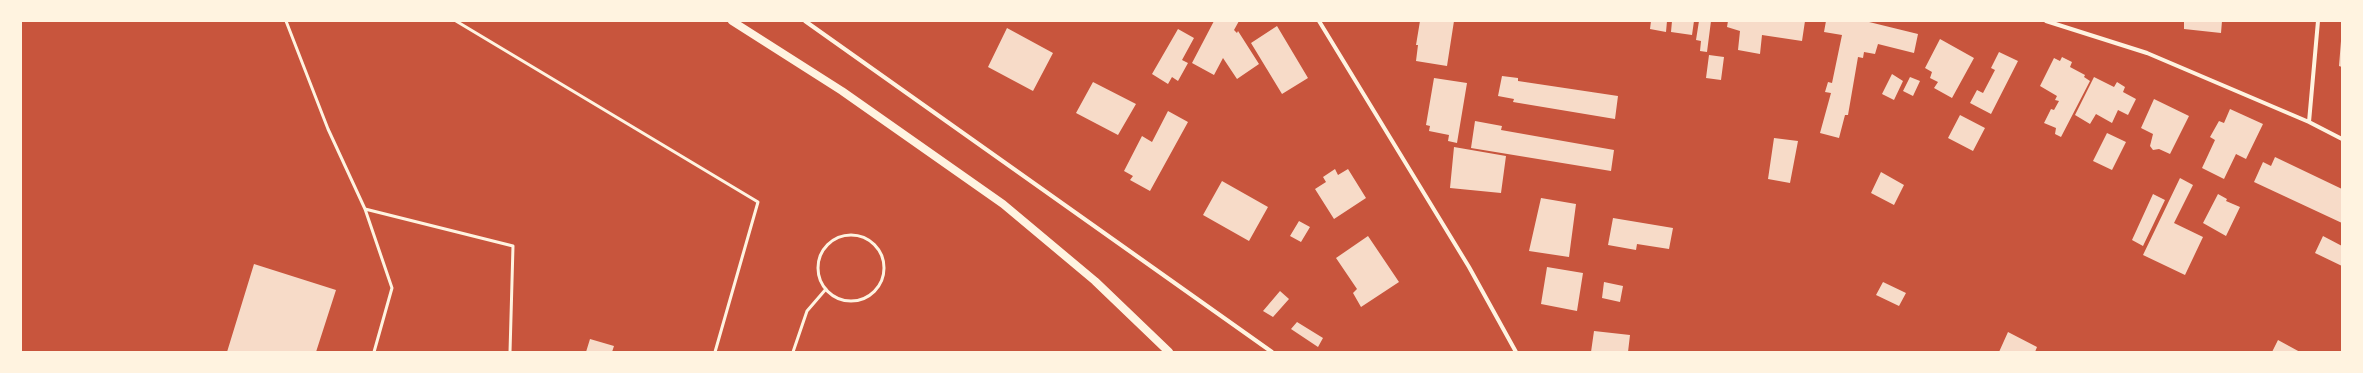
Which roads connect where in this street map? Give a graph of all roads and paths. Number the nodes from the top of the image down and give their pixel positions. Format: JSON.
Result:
{"nodes":[{"id":1,"x":286,"y":21,"type":"edge"},
{"id":2,"x":456,"y":21,"type":"edge"},
{"id":3,"x":732,"y":21,"type":"edge"},
{"id":4,"x":805,"y":21,"type":"edge"},
{"id":5,"x":1319,"y":21,"type":"edge"},
{"id":6,"x":2046,"y":21,"type":"edge"},
{"id":7,"x":2318,"y":21,"type":"edge"},
{"id":8,"x":2309,"y":122,"type":"junction"},
{"id":9,"x":2342,"y":139,"type":"edge"},
{"id":10,"x":365,"y":209,"type":"junction"},
{"id":11,"x":826,"y":289,"type":"junction"},
{"id":12,"x":374,"y":352,"type":"edge"},
{"id":13,"x":510,"y":352,"type":"edge"},
{"id":14,"x":715,"y":352,"type":"edge"},
{"id":15,"x":793,"y":352,"type":"edge"},
{"id":16,"x":1168,"y":352,"type":"edge"},
{"id":17,"x":1272,"y":352,"type":"edge"},
{"id":18,"x":1516,"y":352,"type":"edge"}],
"edges":[{"from":1,"to":10,"type":"lane"},
{"from":2,"to":14,"type":"lane"},
{"from":3,"to":16,"type":"main road"},
{"from":4,"to":17,"type":"street"},
{"from":5,"to":18,"type":"street"},
{"from":6,"to":8,"type":"street"},
{"from":7,"to":8,"type":"street"},
{"from":8,"to":9,"type":"street"},
{"from":10,"to":12,"type":"lane"},
{"from":10,"to":13,"type":"lane"},
{"from":11,"to":11,"type":"lane"},
{"from":11,"to":15,"type":"lane"}]}
